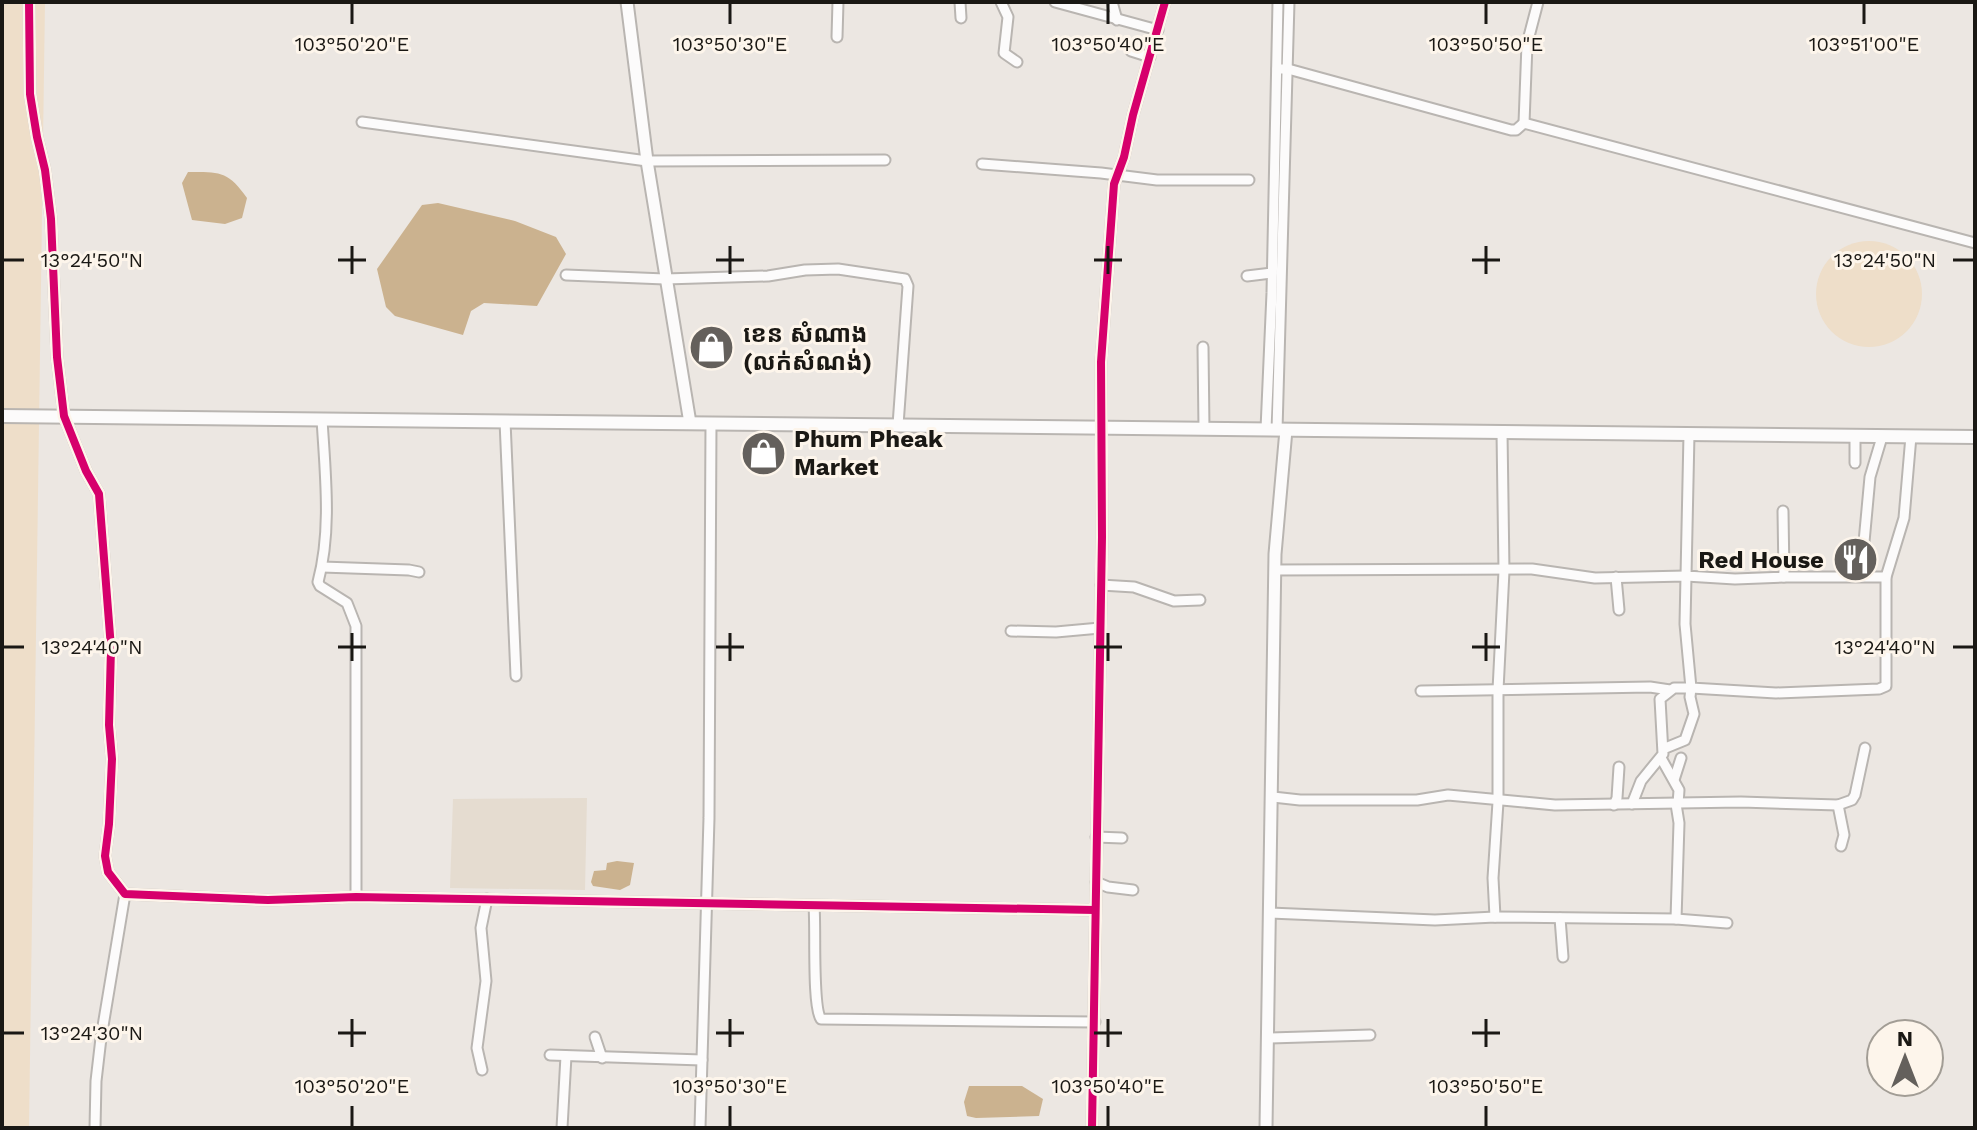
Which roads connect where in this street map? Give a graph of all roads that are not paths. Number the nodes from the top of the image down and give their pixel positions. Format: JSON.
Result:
{"nodes":[{"id":1,"x":29,"y":2,"type":"edge"},
{"id":2,"x":627,"y":2,"type":"edge"},
{"id":3,"x":838,"y":2,"type":"edge"},
{"id":4,"x":960,"y":2,"type":"edge"},
{"id":5,"x":1001,"y":2,"type":"edge"},
{"id":6,"x":1112,"y":2,"type":"edge"},
{"id":7,"x":1165,"y":2,"type":"edge"},
{"id":8,"x":1278,"y":2,"type":"edge"},
{"id":9,"x":1289,"y":2,"type":"edge"},
{"id":10,"x":1538,"y":2,"type":"edge"},
{"id":11,"x":1062,"y":3,"type":"edge"},
{"id":12,"x":961,"y":18,"type":"dead end"},
{"id":13,"x":1117,"y":20,"type":"junction"},
{"id":14,"x":1158,"y":30,"type":"junction"},
{"id":15,"x":837,"y":37,"type":"dead end"},
{"id":16,"x":1131,"y":51,"type":"dead end"},
{"id":17,"x":1150,"y":57,"type":"junction"},
{"id":18,"x":1017,"y":62,"type":"dead end"},
{"id":19,"x":1282,"y":69,"type":"junction"},
{"id":20,"x":362,"y":122,"type":"dead end"},
{"id":21,"x":1524,"y":123,"type":"junction"},
{"id":22,"x":885,"y":160,"type":"dead end"},
{"id":23,"x":647,"y":161,"type":"junction"},
{"id":24,"x":982,"y":164,"type":"dead end"},
{"id":25,"x":1118,"y":175,"type":"junction"},
{"id":26,"x":1249,"y":180,"type":"dead end"},
{"id":27,"x":1975,"y":243,"type":"edge"},
{"id":28,"x":1272,"y":273,"type":"junction"},
{"id":29,"x":566,"y":275,"type":"dead end"},
{"id":30,"x":1247,"y":276,"type":"dead end"},
{"id":31,"x":665,"y":279,"type":"junction"},
{"id":32,"x":1203,"y":347,"type":"dead end"},
{"id":33,"x":2,"y":416,"type":"edge"},
{"id":34,"x":64,"y":416,"type":"junction"},
{"id":35,"x":322,"y":419,"type":"junction"},
{"id":36,"x":505,"y":421,"type":"junction"},
{"id":37,"x":690,"y":423,"type":"junction"},
{"id":38,"x":711,"y":423,"type":"junction"},
{"id":39,"x":898,"y":425,"type":"junction"},
{"id":40,"x":1101,"y":427,"type":"junction"},
{"id":41,"x":1204,"y":429,"type":"junction"},
{"id":42,"x":1276,"y":429,"type":"junction"},
{"id":43,"x":1502,"y":432,"type":"junction"},
{"id":44,"x":1689,"y":434,"type":"junction"},
{"id":45,"x":1855,"y":436,"type":"junction"},
{"id":46,"x":1911,"y":436,"type":"junction"},
{"id":47,"x":1882,"y":437,"type":"junction"},
{"id":48,"x":1975,"y":437,"type":"edge"},
{"id":49,"x":1855,"y":463,"type":"dead end"},
{"id":50,"x":1783,"y":511,"type":"dead end"},
{"id":51,"x":1864,"y":542,"type":"dead end"},
{"id":52,"x":322,"y":567,"type":"junction"},
{"id":53,"x":1275,"y":570,"type":"junction"},
{"id":54,"x":1504,"y":571,"type":"junction"},
{"id":55,"x":419,"y":572,"type":"dead end"},
{"id":56,"x":1686,"y":576,"type":"junction"},
{"id":57,"x":1616,"y":577,"type":"junction"},
{"id":58,"x":1784,"y":577,"type":"junction"},
{"id":59,"x":1886,"y":577,"type":"junction"},
{"id":60,"x":1101,"y":585,"type":"junction"},
{"id":61,"x":1200,"y":600,"type":"dead end"},
{"id":62,"x":1619,"y":610,"type":"dead end"},
{"id":63,"x":1100,"y":628,"type":"junction"},
{"id":64,"x":1011,"y":631,"type":"dead end"},
{"id":65,"x":516,"y":676,"type":"dead end"},
{"id":66,"x":1691,"y":688,"type":"junction"},
{"id":67,"x":1498,"y":690,"type":"junction"},
{"id":68,"x":1670,"y":690,"type":"junction"},
{"id":69,"x":1421,"y":691,"type":"dead end"},
{"id":70,"x":1865,"y":748,"type":"dead end"},
{"id":71,"x":1662,"y":753,"type":"junction"},
{"id":72,"x":1681,"y":758,"type":"dead end"},
{"id":73,"x":1619,"y":767,"type":"dead end"},
{"id":74,"x":1674,"y":780,"type":"junction"},
{"id":75,"x":1273,"y":797,"type":"junction"},
{"id":76,"x":1498,"y":802,"type":"junction"},
{"id":77,"x":1632,"y":804,"type":"junction"},
{"id":78,"x":1677,"y":804,"type":"junction"},
{"id":79,"x":1614,"y":805,"type":"junction"},
{"id":80,"x":1838,"y":805,"type":"junction"},
{"id":81,"x":1096,"y":837,"type":"junction"},
{"id":82,"x":1122,"y":838,"type":"dead end"},
{"id":83,"x":1841,"y":846,"type":"dead end"},
{"id":84,"x":1096,"y":882,"type":"junction"},
{"id":85,"x":1133,"y":890,"type":"dead end"},
{"id":86,"x":125,"y":894,"type":"junction"},
{"id":87,"x":356,"y":897,"type":"junction"},
{"id":88,"x":487,"y":899,"type":"junction"},
{"id":89,"x":705,"y":904,"type":"junction"},
{"id":90,"x":814,"y":906,"type":"junction"},
{"id":91,"x":1095,"y":910,"type":"junction"},
{"id":92,"x":1270,"y":913,"type":"junction"},
{"id":93,"x":1495,"y":917,"type":"junction"},
{"id":94,"x":1560,"y":918,"type":"junction"},
{"id":95,"x":1676,"y":919,"type":"junction"},
{"id":96,"x":1727,"y":923,"type":"dead end"},
{"id":97,"x":1563,"y":957,"type":"dead end"},
{"id":98,"x":1095,"y":1022,"type":"junction"},
{"id":99,"x":1370,"y":1035,"type":"dead end"},
{"id":100,"x":595,"y":1037,"type":"dead end"},
{"id":101,"x":1267,"y":1038,"type":"junction"},
{"id":102,"x":550,"y":1055,"type":"dead end"},
{"id":103,"x":566,"y":1056,"type":"junction"},
{"id":104,"x":602,"y":1058,"type":"junction"},
{"id":105,"x":702,"y":1060,"type":"junction"},
{"id":106,"x":482,"y":1070,"type":"dead end"},
{"id":107,"x":95,"y":1128,"type":"edge"},
{"id":108,"x":562,"y":1128,"type":"edge"},
{"id":109,"x":700,"y":1128,"type":"edge"},
{"id":110,"x":1092,"y":1128,"type":"edge"},
{"id":111,"x":1266,"y":1128,"type":"edge"}],
"edges":[{"from":1,"to":34,"type":"street"},
{"from":2,"to":23,"type":"street"},
{"from":3,"to":15,"type":"street"},
{"from":4,"to":12,"type":"street"},
{"from":5,"to":18,"type":"street"},
{"from":6,"to":13,"type":"street"},
{"from":7,"to":14,"type":"street"},
{"from":8,"to":19,"type":"street"},
{"from":9,"to":19,"type":"street"},
{"from":10,"to":21,"type":"street"},
{"from":11,"to":13,"type":"street"},
{"from":13,"to":14,"type":"street"},
{"from":14,"to":17,"type":"street"},
{"from":16,"to":17,"type":"street"},
{"from":17,"to":25,"type":"street"},
{"from":19,"to":21,"type":"street"},
{"from":19,"to":28,"type":"street"},
{"from":19,"to":42,"type":"street"},
{"from":20,"to":23,"type":"street"},
{"from":21,"to":27,"type":"street"},
{"from":22,"to":23,"type":"street"},
{"from":23,"to":31,"type":"street"},
{"from":24,"to":25,"type":"street"},
{"from":25,"to":26,"type":"street"},
{"from":25,"to":40,"type":"street"},
{"from":28,"to":30,"type":"street"},
{"from":28,"to":42,"type":"street"},
{"from":29,"to":31,"type":"street"},
{"from":31,"to":37,"type":"street"},
{"from":31,"to":39,"type":"street"},
{"from":32,"to":41,"type":"street"},
{"from":33,"to":34,"type":"main road"},
{"from":34,"to":35,"type":"main road"},
{"from":34,"to":86,"type":"street"},
{"from":35,"to":36,"type":"main road"},
{"from":35,"to":52,"type":"street"},
{"from":36,"to":37,"type":"main road"},
{"from":36,"to":65,"type":"street"},
{"from":37,"to":38,"type":"main road"},
{"from":38,"to":39,"type":"main road"},
{"from":38,"to":89,"type":"street"},
{"from":39,"to":40,"type":"main road"},
{"from":40,"to":41,"type":"main road"},
{"from":40,"to":60,"type":"street"},
{"from":41,"to":42,"type":"main road"},
{"from":42,"to":43,"type":"main road"},
{"from":42,"to":53,"type":"street"},
{"from":43,"to":44,"type":"main road"},
{"from":43,"to":54,"type":"street"},
{"from":44,"to":45,"type":"main road"},
{"from":44,"to":56,"type":"street"},
{"from":45,"to":47,"type":"main road"},
{"from":45,"to":49,"type":"street"},
{"from":46,"to":47,"type":"main road"},
{"from":46,"to":48,"type":"main road"},
{"from":46,"to":59,"type":"street"},
{"from":47,"to":51,"type":"street"},
{"from":50,"to":58,"type":"street"},
{"from":52,"to":55,"type":"street"},
{"from":52,"to":87,"type":"street"},
{"from":53,"to":54,"type":"street"},
{"from":53,"to":75,"type":"street"},
{"from":54,"to":57,"type":"street"},
{"from":54,"to":67,"type":"street"},
{"from":56,"to":57,"type":"street"},
{"from":56,"to":58,"type":"street"},
{"from":56,"to":66,"type":"street"},
{"from":57,"to":62,"type":"street"},
{"from":58,"to":59,"type":"street"},
{"from":59,"to":66,"type":"street"},
{"from":60,"to":61,"type":"street"},
{"from":60,"to":63,"type":"street"},
{"from":63,"to":64,"type":"street"},
{"from":63,"to":81,"type":"street"},
{"from":66,"to":68,"type":"street"},
{"from":66,"to":71,"type":"street"},
{"from":67,"to":68,"type":"street"},
{"from":67,"to":69,"type":"street"},
{"from":67,"to":76,"type":"street"},
{"from":68,"to":71,"type":"street"},
{"from":70,"to":80,"type":"street"},
{"from":71,"to":74,"type":"street"},
{"from":71,"to":77,"type":"street"},
{"from":72,"to":74,"type":"street"},
{"from":73,"to":79,"type":"street"},
{"from":74,"to":78,"type":"street"},
{"from":75,"to":76,"type":"street"},
{"from":75,"to":92,"type":"street"},
{"from":76,"to":79,"type":"street"},
{"from":76,"to":93,"type":"street"},
{"from":77,"to":78,"type":"street"},
{"from":77,"to":79,"type":"street"},
{"from":78,"to":80,"type":"street"},
{"from":78,"to":95,"type":"street"},
{"from":80,"to":83,"type":"street"},
{"from":81,"to":82,"type":"street"},
{"from":81,"to":84,"type":"street"},
{"from":84,"to":85,"type":"street"},
{"from":84,"to":91,"type":"street"},
{"from":86,"to":87,"type":"street"},
{"from":86,"to":107,"type":"street"},
{"from":87,"to":88,"type":"street"},
{"from":88,"to":89,"type":"street"},
{"from":88,"to":106,"type":"street"},
{"from":89,"to":90,"type":"street"},
{"from":89,"to":105,"type":"street"},
{"from":90,"to":91,"type":"street"},
{"from":90,"to":98,"type":"street"},
{"from":91,"to":98,"type":"street"},
{"from":92,"to":93,"type":"street"},
{"from":92,"to":101,"type":"street"},
{"from":93,"to":94,"type":"street"},
{"from":94,"to":95,"type":"street"},
{"from":94,"to":97,"type":"street"},
{"from":95,"to":96,"type":"street"},
{"from":98,"to":110,"type":"street"},
{"from":99,"to":101,"type":"street"},
{"from":100,"to":104,"type":"street"},
{"from":101,"to":111,"type":"street"},
{"from":102,"to":103,"type":"street"},
{"from":103,"to":104,"type":"street"},
{"from":103,"to":108,"type":"street"},
{"from":104,"to":105,"type":"street"},
{"from":105,"to":109,"type":"street"}]}
